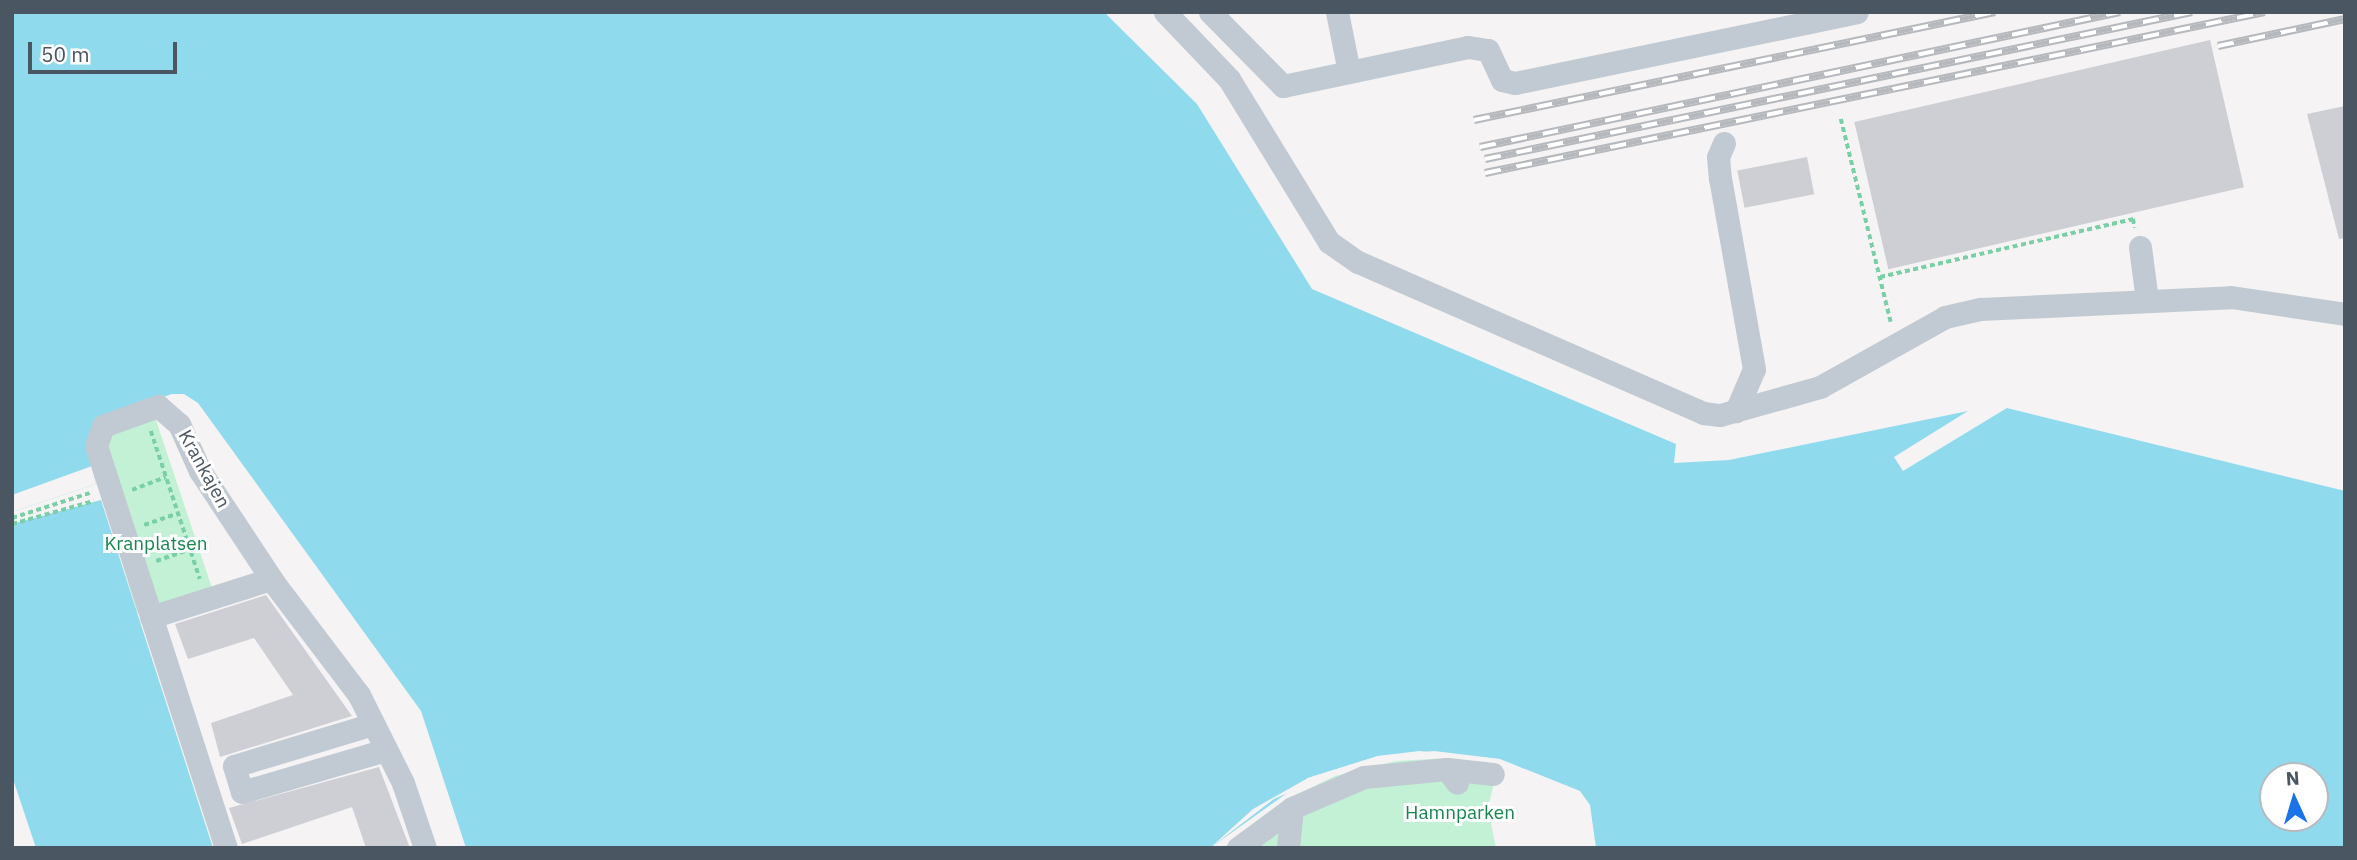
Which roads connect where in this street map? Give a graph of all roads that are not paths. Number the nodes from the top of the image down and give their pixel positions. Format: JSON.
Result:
{"nodes":[{"id":1,"x":1166,"y":12,"type":"edge"},
{"id":2,"x":1210,"y":12,"type":"edge"},
{"id":3,"x":1337,"y":12,"type":"edge"},
{"id":4,"x":1857,"y":12,"type":"edge"},
{"id":5,"x":1349,"y":72,"type":"junction"},
{"id":6,"x":1724,"y":143,"type":"dead end"},
{"id":7,"x":2140,"y":247,"type":"road end"},
{"id":8,"x":2147,"y":300,"type":"junction"},
{"id":9,"x":2345,"y":314,"type":"edge"},
{"id":10,"x":1736,"y":411,"type":"junction"},
{"id":11,"x":271,"y":579,"type":"junction"},
{"id":12,"x":151,"y":617,"type":"junction"},
{"id":13,"x":373,"y":724,"type":"junction"},
{"id":14,"x":386,"y":750,"type":"junction"},
{"id":15,"x":1493,"y":774,"type":"dead end"},
{"id":16,"x":1292,"y":808,"type":"junction"},
{"id":17,"x":226,"y":848,"type":"edge"},
{"id":18,"x":425,"y":848,"type":"edge"},
{"id":19,"x":1238,"y":848,"type":"edge"},
{"id":20,"x":1288,"y":848,"type":"edge"}],
"edges":[{"from":1,"to":10,"type":"street"},
{"from":2,"to":5,"type":"street"},
{"from":3,"to":5,"type":"street"},
{"from":4,"to":5,"type":"street"},
{"from":6,"to":10,"type":"street"},
{"from":7,"to":8,"type":"street"},
{"from":8,"to":9,"type":"street"},
{"from":8,"to":10,"type":"street"},
{"from":11,"to":12,"type":"street"},
{"from":11,"to":12,"type":"street","name":"Krankajen"},
{"from":11,"to":13,"type":"street","name":"Krankajen"},
{"from":12,"to":17,"type":"street","name":"Krankajen"},
{"from":13,"to":14,"type":"street","name":"Krankajen"},
{"from":13,"to":14,"type":"street"},
{"from":14,"to":18,"type":"street","name":"Krankajen"},
{"from":15,"to":16,"type":"street"},
{"from":16,"to":19,"type":"street"},
{"from":16,"to":20,"type":"street"}]}
